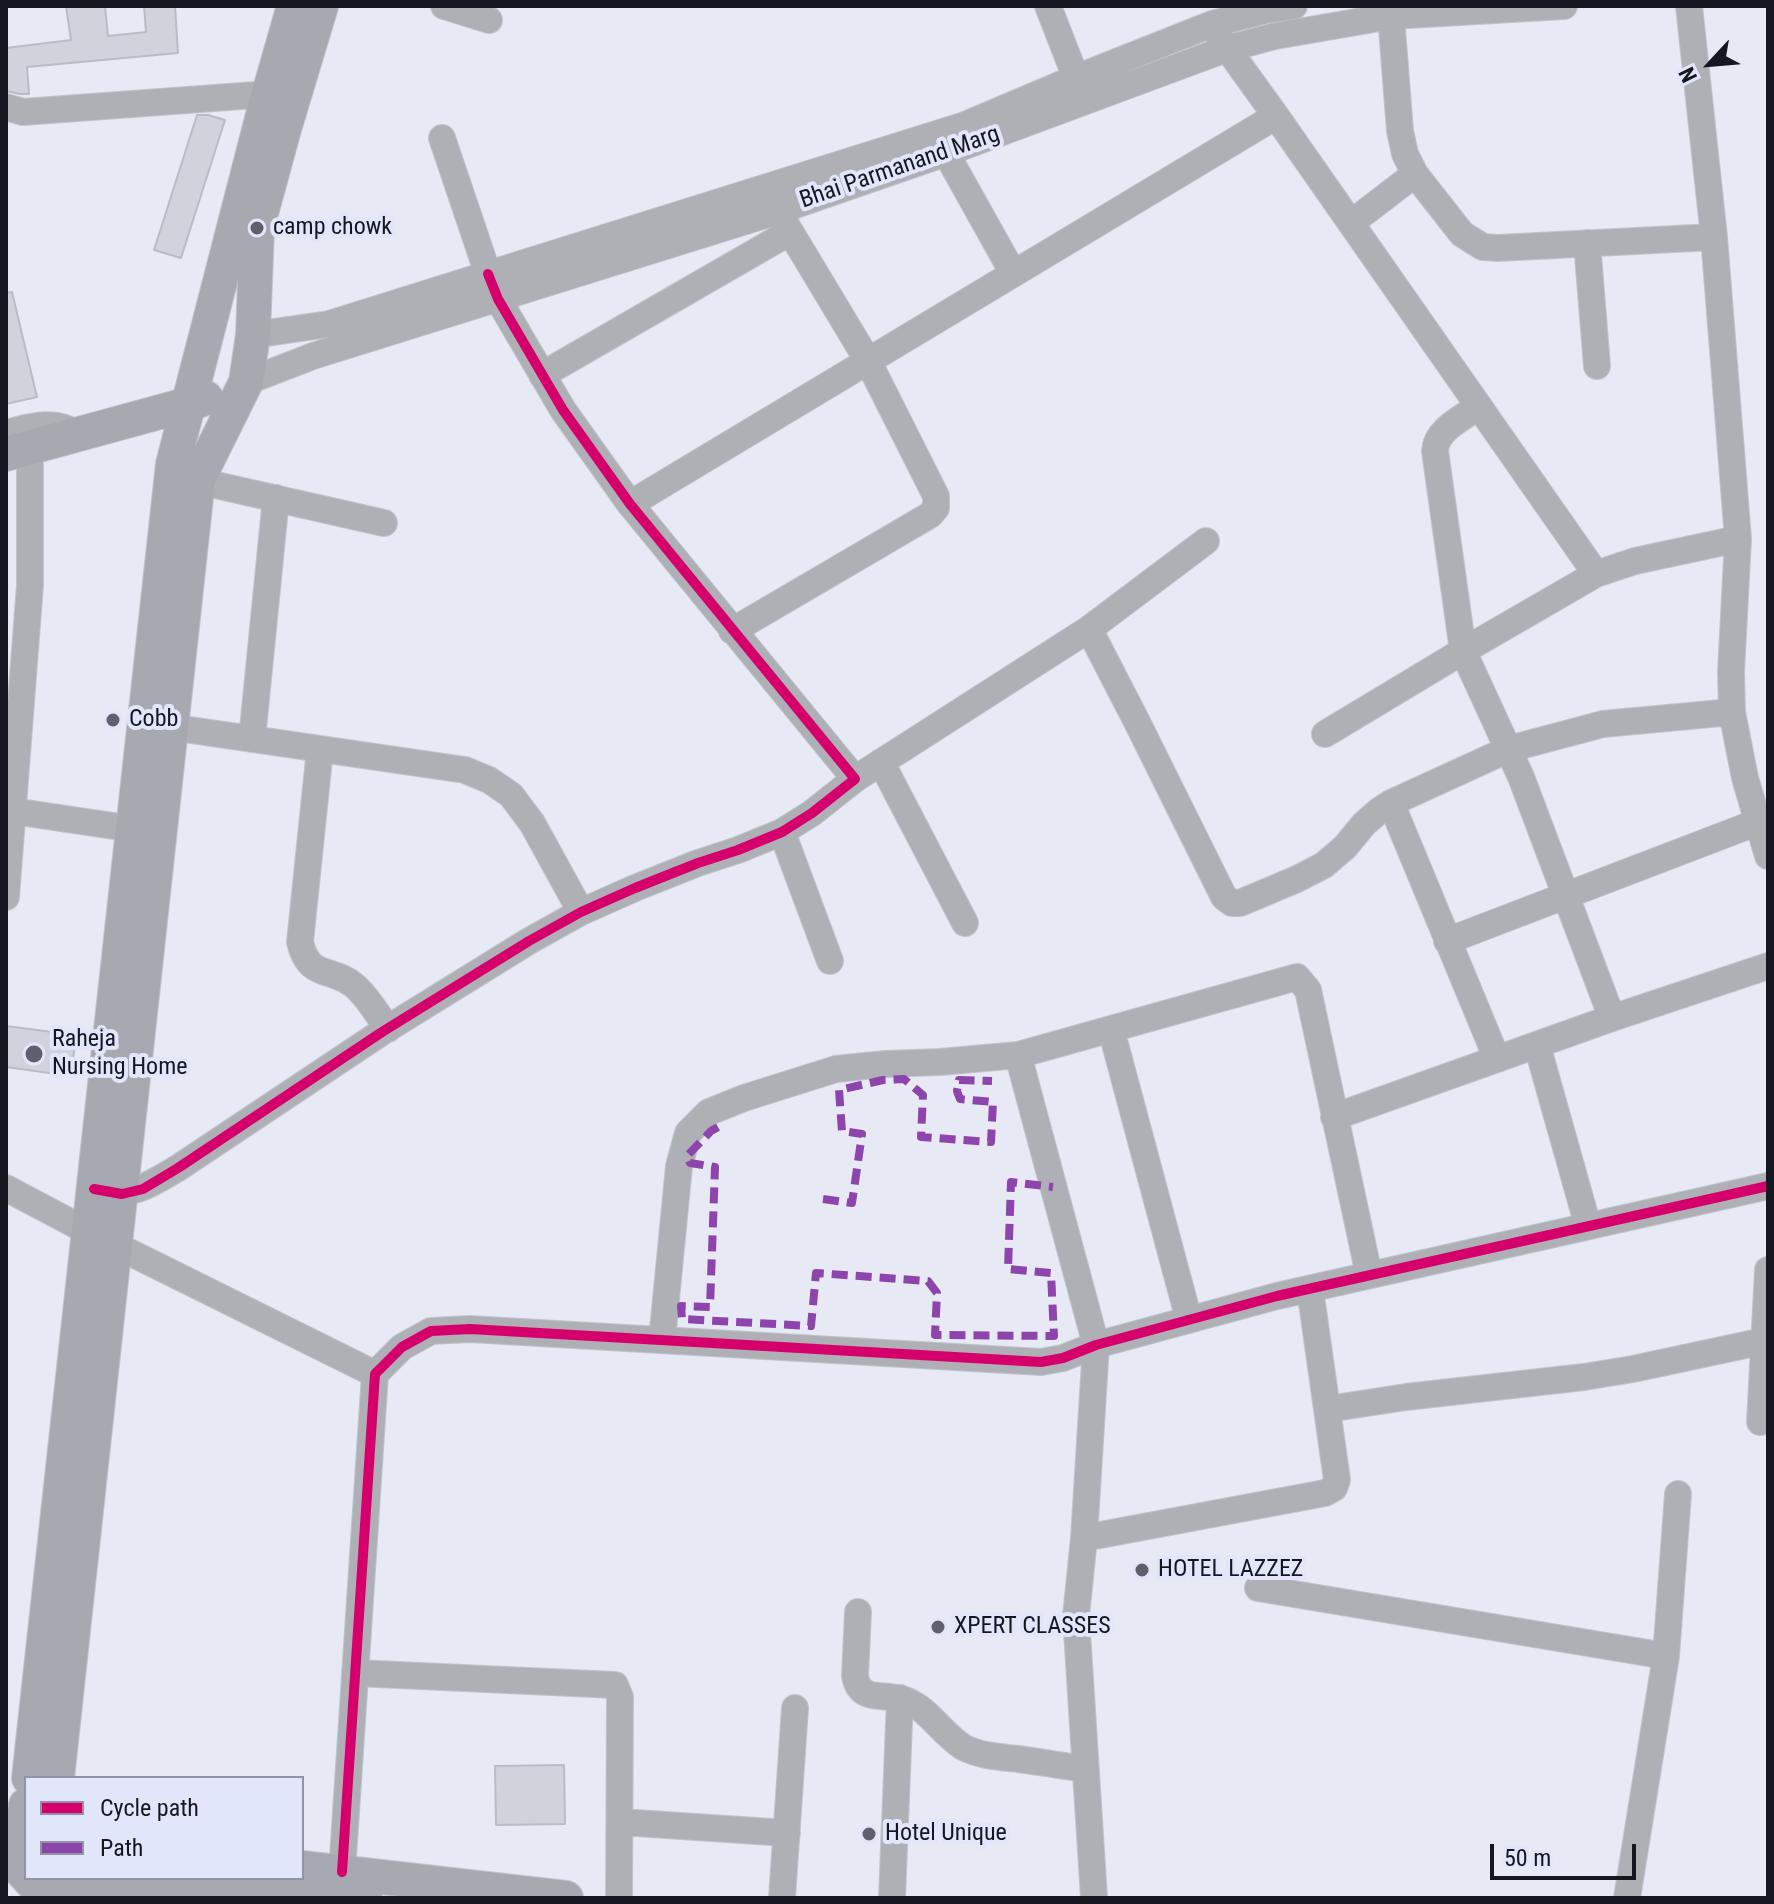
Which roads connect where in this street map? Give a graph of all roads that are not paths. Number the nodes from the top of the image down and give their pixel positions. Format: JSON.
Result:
{"nodes":[{"id":1,"x":294,"y":6,"type":"edge"},
{"id":2,"x":321,"y":6,"type":"edge"},
{"id":3,"x":444,"y":6,"type":"edge"},
{"id":4,"x":1048,"y":6,"type":"edge"},
{"id":5,"x":1294,"y":6,"type":"edge"},
{"id":6,"x":1564,"y":6,"type":"edge"},
{"id":7,"x":1689,"y":6,"type":"edge"},
{"id":8,"x":1267,"y":8,"type":"edge"},
{"id":9,"x":1391,"y":16,"type":"junction"},
{"id":10,"x":489,"y":20,"type":"dead end"},
{"id":11,"x":1212,"y":24,"type":"junction"},
{"id":12,"x":1275,"y":36,"type":"junction"},
{"id":13,"x":1226,"y":49,"type":"junction"},
{"id":14,"x":1076,"y":78,"type":"junction"},
{"id":15,"x":269,"y":94,"type":"junction"},
{"id":16,"x":6,"y":107,"type":"edge"},
{"id":17,"x":1276,"y":116,"type":"junction"},
{"id":18,"x":442,"y":138,"type":"dead end"},
{"id":19,"x":946,"y":153,"type":"junction"},
{"id":20,"x":1415,"y":174,"type":"junction"},
{"id":21,"x":763,"y":188,"type":"junction"},
{"id":22,"x":784,"y":222,"type":"junction"},
{"id":23,"x":1351,"y":223,"type":"junction"},
{"id":24,"x":1714,"y":237,"type":"junction"},
{"id":25,"x":1587,"y":243,"type":"junction"},
{"id":26,"x":1013,"y":273,"type":"junction"},
{"id":27,"x":488,"y":274,"type":"junction"},
{"id":28,"x":498,"y":299,"type":"junction"},
{"id":29,"x":253,"y":335,"type":"junction"},
{"id":30,"x":868,"y":361,"type":"junction"},
{"id":31,"x":1597,"y":366,"type":"dead end"},
{"id":32,"x":542,"y":375,"type":"junction"},
{"id":33,"x":246,"y":382,"type":"junction"},
{"id":34,"x":189,"y":404,"type":"junction"},
{"id":35,"x":1479,"y":406,"type":"junction"},
{"id":36,"x":6,"y":433,"type":"edge"},
{"id":37,"x":80,"y":434,"type":"junction"},
{"id":38,"x":14,"y":463,"type":"edge"},
{"id":39,"x":198,"y":481,"type":"junction"},
{"id":40,"x":276,"y":498,"type":"junction"},
{"id":41,"x":630,"y":504,"type":"junction"},
{"id":42,"x":384,"y":523,"type":"dead end"},
{"id":43,"x":1738,"y":539,"type":"junction"},
{"id":44,"x":1206,"y":541,"type":"dead end"},
{"id":45,"x":1596,"y":574,"type":"junction"},
{"id":46,"x":18,"y":587,"type":"edge"},
{"id":47,"x":1089,"y":629,"type":"junction"},
{"id":48,"x":732,"y":631,"type":"junction"},
{"id":49,"x":1463,"y":651,"type":"junction"},
{"id":50,"x":1732,"y":712,"type":"junction"},
{"id":51,"x":170,"y":727,"type":"junction"},
{"id":52,"x":1325,"y":734,"type":"dead end"},
{"id":53,"x":252,"y":739,"type":"junction"},
{"id":54,"x":320,"y":749,"type":"junction"},
{"id":55,"x":1509,"y":749,"type":"junction"},
{"id":56,"x":881,"y":762,"type":"junction"},
{"id":57,"x":855,"y":779,"type":"junction"},
{"id":58,"x":1391,"y":803,"type":"junction"},
{"id":59,"x":9,"y":811,"type":"edge"},
{"id":60,"x":1758,"y":822,"type":"junction"},
{"id":61,"x":134,"y":829,"type":"junction"},
{"id":62,"x":782,"y":832,"type":"junction"},
{"id":63,"x":1768,"y":856,"type":"edge"},
{"id":64,"x":1566,"y":895,"type":"junction"},
{"id":65,"x":6,"y":897,"type":"edge"},
{"id":66,"x":581,"y":912,"type":"junction"},
{"id":67,"x":965,"y":923,"type":"dead end"},
{"id":68,"x":1447,"y":941,"type":"junction"},
{"id":69,"x":830,"y":961,"type":"dead end"},
{"id":70,"x":1768,"y":966,"type":"edge"},
{"id":71,"x":1612,"y":1018,"type":"junction"},
{"id":72,"x":388,"y":1029,"type":"junction"},
{"id":73,"x":1111,"y":1029,"type":"junction"},
{"id":74,"x":1537,"y":1045,"type":"junction"},
{"id":75,"x":1018,"y":1055,"type":"junction"},
{"id":76,"x":1497,"y":1059,"type":"junction"},
{"id":77,"x":1334,"y":1117,"type":"junction"},
{"id":78,"x":1768,"y":1186,"type":"edge"},
{"id":79,"x":6,"y":1188,"type":"edge"},
{"id":80,"x":108,"y":1191,"type":"junction"},
{"id":81,"x":1588,"y":1226,"type":"junction"},
{"id":82,"x":102,"y":1238,"type":"junction"},
{"id":83,"x":1768,"y":1270,"type":"edge"},
{"id":84,"x":1369,"y":1275,"type":"junction"},
{"id":85,"x":1310,"y":1289,"type":"junction"},
{"id":86,"x":1189,"y":1320,"type":"junction"},
{"id":87,"x":662,"y":1340,"type":"junction"},
{"id":88,"x":1764,"y":1341,"type":"junction"},
{"id":89,"x":1096,"y":1345,"type":"junction"},
{"id":90,"x":375,"y":1374,"type":"junction"},
{"id":91,"x":1328,"y":1409,"type":"junction"},
{"id":92,"x":1760,"y":1422,"type":"dead end"},
{"id":93,"x":1678,"y":1494,"type":"dead end"},
{"id":94,"x":1084,"y":1538,"type":"junction"},
{"id":95,"x":1258,"y":1588,"type":"dead end"},
{"id":96,"x":858,"y":1612,"type":"dead end"},
{"id":97,"x":1666,"y":1656,"type":"junction"},
{"id":98,"x":355,"y":1673,"type":"junction"},
{"id":99,"x":900,"y":1698,"type":"junction"},
{"id":100,"x":795,"y":1708,"type":"dead end"},
{"id":101,"x":1086,"y":1769,"type":"junction"},
{"id":102,"x":52,"y":1775,"type":"edge"},
{"id":103,"x":620,"y":1822,"type":"junction"},
{"id":104,"x":787,"y":1833,"type":"junction"},
{"id":105,"x":304,"y":1868,"type":"edge"},
{"id":106,"x":342,"y":1872,"type":"junction"},
{"id":107,"x":28,"y":1880,"type":"edge"},
{"id":108,"x":244,"y":1892,"type":"edge"},
{"id":109,"x":185,"y":1898,"type":"edge"},
{"id":110,"x":365,"y":1898,"type":"edge"},
{"id":111,"x":566,"y":1898,"type":"edge"},
{"id":112,"x":619,"y":1898,"type":"edge"},
{"id":113,"x":782,"y":1898,"type":"edge"},
{"id":114,"x":892,"y":1898,"type":"edge"},
{"id":115,"x":1094,"y":1898,"type":"edge"},
{"id":116,"x":1627,"y":1898,"type":"edge"}],
"edges":[{"from":1,"to":15,"type":"main road"},
{"from":2,"to":29,"type":"main road"},
{"from":3,"to":10,"type":"street"},
{"from":4,"to":14,"type":"street"},
{"from":5,"to":8,"type":"street","name":"Bhai Parmanand Marg"},
{"from":6,"to":9,"type":"street","name":"Bhai Parmanand Marg"},
{"from":7,"to":24,"type":"street"},
{"from":8,"to":11,"type":"street","name":"Bhai Parmanand Marg"},
{"from":8,"to":12,"type":"street"},
{"from":9,"to":12,"type":"street","name":"Bhai Parmanand Marg"},
{"from":9,"to":20,"type":"street"},
{"from":11,"to":13,"type":"street"},
{"from":11,"to":14,"type":"street","name":"Bhai Parmanand Marg"},
{"from":12,"to":13,"type":"street","name":"Bhai Parmanand Marg"},
{"from":13,"to":17,"type":"street"},
{"from":13,"to":19,"type":"street","name":"Bhai Parmanand Marg"},
{"from":14,"to":21,"type":"street","name":"Bhai Parmanand Marg"},
{"from":15,"to":16,"type":"street"},
{"from":15,"to":34,"type":"main road"},
{"from":17,"to":23,"type":"street"},
{"from":17,"to":26,"type":"street"},
{"from":18,"to":27,"type":"street"},
{"from":19,"to":22,"type":"street","name":"Bhai Parmanand Marg"},
{"from":19,"to":26,"type":"street"},
{"from":20,"to":23,"type":"street"},
{"from":20,"to":25,"type":"street"},
{"from":21,"to":22,"type":"street"},
{"from":21,"to":27,"type":"street","name":"Bhai Parmanand Marg"},
{"from":22,"to":28,"type":"street","name":"Bhai Parmanand Marg"},
{"from":22,"to":30,"type":"street"},
{"from":22,"to":32,"type":"street"},
{"from":23,"to":35,"type":"street"},
{"from":24,"to":25,"type":"street"},
{"from":24,"to":43,"type":"street"},
{"from":25,"to":31,"type":"street"},
{"from":26,"to":30,"type":"street"},
{"from":27,"to":28,"type":"street"},
{"from":27,"to":29,"type":"street","name":"Bhai Parmanand Marg"},
{"from":28,"to":32,"type":"street"},
{"from":28,"to":33,"type":"street","name":"Bhai Parmanand Marg"},
{"from":29,"to":33,"type":"main road"},
{"from":30,"to":41,"type":"street"},
{"from":30,"to":48,"type":"street"},
{"from":32,"to":41,"type":"street"},
{"from":33,"to":34,"type":"main road"},
{"from":33,"to":39,"type":"main road"},
{"from":34,"to":37,"type":"main road"},
{"from":34,"to":61,"type":"main road"},
{"from":35,"to":45,"type":"street"},
{"from":35,"to":49,"type":"street"},
{"from":36,"to":37,"type":"street"},
{"from":37,"to":38,"type":"main road"},
{"from":38,"to":46,"type":"street"},
{"from":39,"to":40,"type":"street"},
{"from":39,"to":51,"type":"main road"},
{"from":40,"to":42,"type":"street"},
{"from":40,"to":53,"type":"street"},
{"from":41,"to":48,"type":"street"},
{"from":43,"to":45,"type":"street"},
{"from":43,"to":50,"type":"street"},
{"from":44,"to":47,"type":"street"},
{"from":45,"to":49,"type":"street"},
{"from":46,"to":59,"type":"street"},
{"from":47,"to":56,"type":"street"},
{"from":47,"to":58,"type":"street"},
{"from":48,"to":57,"type":"street"},
{"from":49,"to":52,"type":"street"},
{"from":49,"to":55,"type":"street"},
{"from":50,"to":55,"type":"street"},
{"from":50,"to":60,"type":"street"},
{"from":51,"to":53,"type":"street"},
{"from":51,"to":80,"type":"main road"},
{"from":53,"to":54,"type":"street"},
{"from":54,"to":66,"type":"street"},
{"from":54,"to":72,"type":"street"},
{"from":55,"to":58,"type":"street"},
{"from":55,"to":64,"type":"street"},
{"from":56,"to":57,"type":"street"},
{"from":56,"to":67,"type":"street"},
{"from":57,"to":62,"type":"street"},
{"from":58,"to":68,"type":"street"},
{"from":59,"to":61,"type":"street"},
{"from":59,"to":65,"type":"street"},
{"from":60,"to":63,"type":"street"},
{"from":60,"to":64,"type":"street"},
{"from":61,"to":80,"type":"main road"},
{"from":62,"to":66,"type":"street"},
{"from":62,"to":69,"type":"street"},
{"from":64,"to":68,"type":"street"},
{"from":64,"to":71,"type":"street"},
{"from":66,"to":72,"type":"street"},
{"from":68,"to":76,"type":"street"},
{"from":70,"to":71,"type":"street"},
{"from":71,"to":74,"type":"street"},
{"from":72,"to":80,"type":"street"},
{"from":73,"to":75,"type":"street"},
{"from":73,"to":77,"type":"street"},
{"from":73,"to":86,"type":"street"},
{"from":74,"to":76,"type":"street"},
{"from":74,"to":81,"type":"street"},
{"from":75,"to":87,"type":"street"},
{"from":75,"to":89,"type":"street"},
{"from":76,"to":77,"type":"street"},
{"from":77,"to":84,"type":"street"},
{"from":78,"to":81,"type":"street"},
{"from":79,"to":82,"type":"street"},
{"from":80,"to":82,"type":"main road"},
{"from":81,"to":84,"type":"street"},
{"from":82,"to":90,"type":"street"},
{"from":82,"to":102,"type":"main road"},
{"from":83,"to":88,"type":"street"},
{"from":84,"to":85,"type":"street"},
{"from":85,"to":86,"type":"street"},
{"from":85,"to":91,"type":"street"},
{"from":86,"to":89,"type":"street"},
{"from":87,"to":89,"type":"street"},
{"from":87,"to":90,"type":"street"},
{"from":88,"to":91,"type":"street"},
{"from":88,"to":92,"type":"street"},
{"from":89,"to":94,"type":"street"},
{"from":90,"to":98,"type":"street"},
{"from":91,"to":94,"type":"street"},
{"from":93,"to":97,"type":"street"},
{"from":94,"to":101,"type":"street"},
{"from":95,"to":97,"type":"street"},
{"from":96,"to":99,"type":"street"},
{"from":97,"to":116,"type":"street"},
{"from":98,"to":103,"type":"street"},
{"from":98,"to":106,"type":"street"},
{"from":99,"to":101,"type":"street"},
{"from":99,"to":114,"type":"street"},
{"from":100,"to":104,"type":"street"},
{"from":101,"to":115,"type":"street"},
{"from":103,"to":104,"type":"street"},
{"from":103,"to":112,"type":"street"},
{"from":104,"to":113,"type":"street"},
{"from":105,"to":106,"type":"main road"},
{"from":106,"to":111,"type":"main road"},
{"from":107,"to":108,"type":"main road"},
{"from":108,"to":109,"type":"main road"},
{"from":108,"to":110,"type":"main road"}]}
